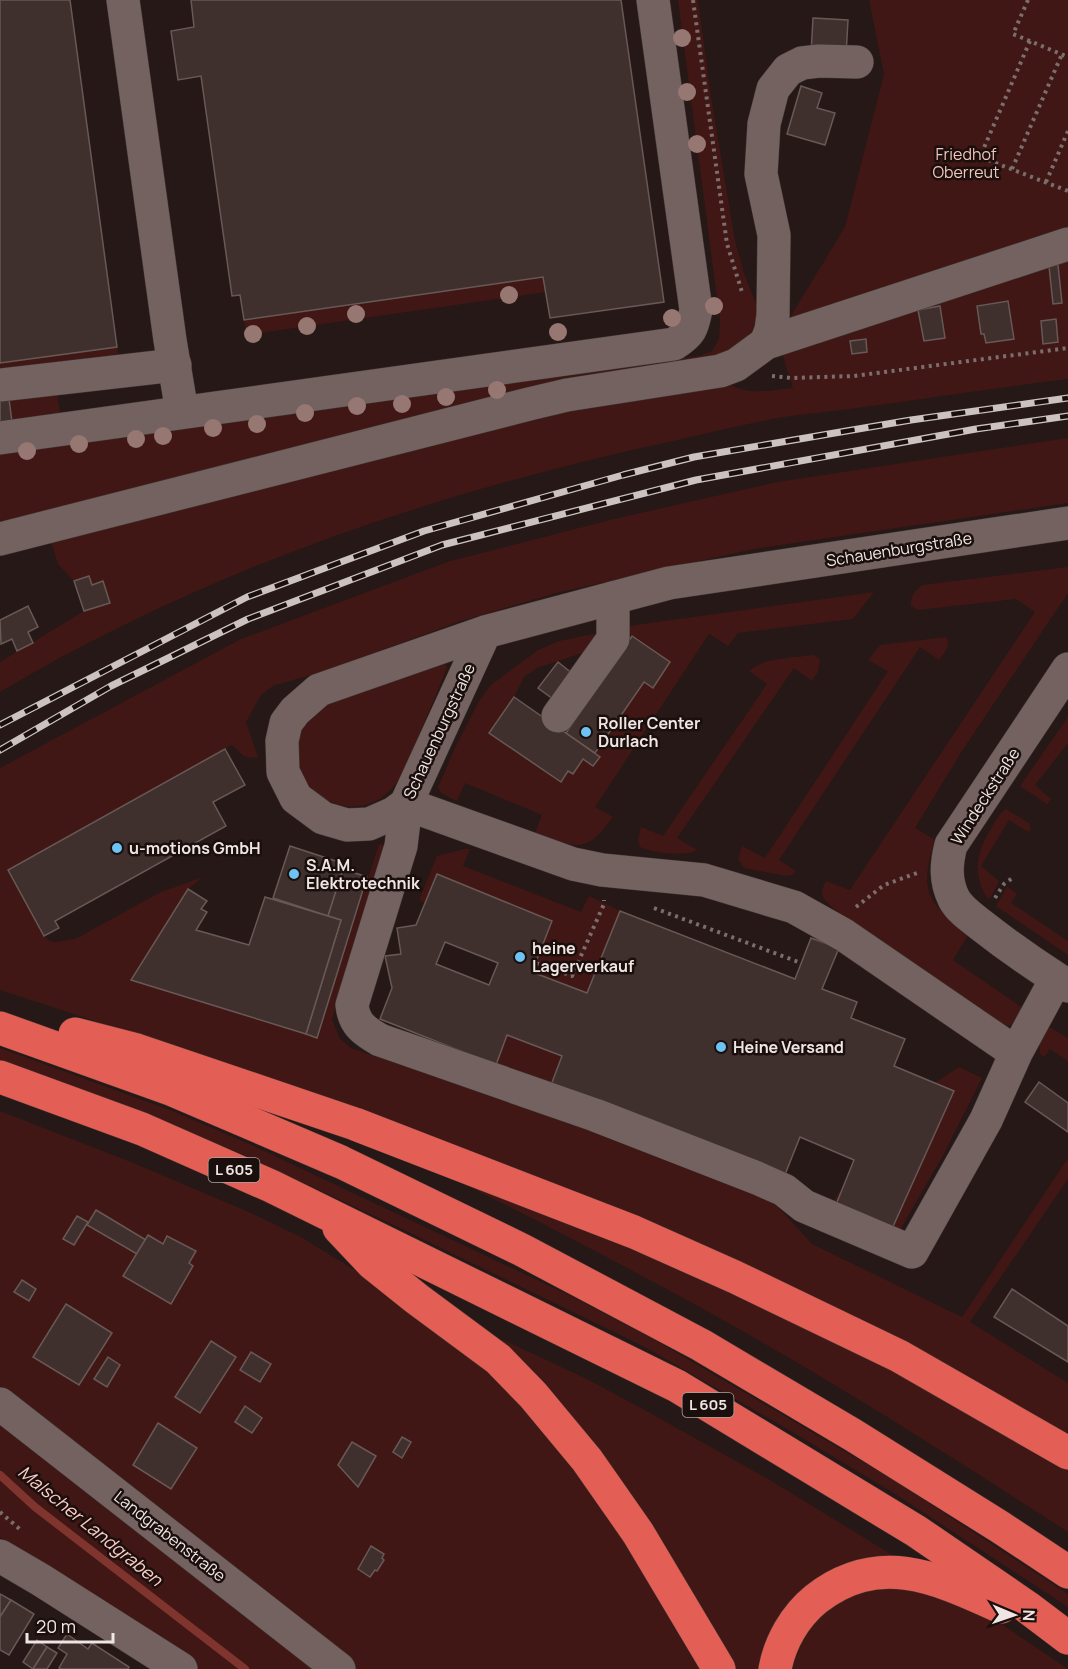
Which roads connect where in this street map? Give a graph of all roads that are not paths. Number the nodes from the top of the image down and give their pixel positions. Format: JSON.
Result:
{"nodes":[{"id":1,"x":123,"y":0,"type":"edge"},
{"id":2,"x":653,"y":0,"type":"edge"},
{"id":3,"x":857,"y":62,"type":"dead end"},
{"id":4,"x":1068,"y":244,"type":"edge"},
{"id":5,"x":756,"y":350,"type":"junction"},
{"id":6,"x":175,"y":365,"type":"junction"},
{"id":7,"x":0,"y":385,"type":"edge"},
{"id":8,"x":182,"y":412,"type":"junction"},
{"id":9,"x":0,"y":438,"type":"edge"},
{"id":10,"x":1068,"y":523,"type":"edge"},
{"id":11,"x":0,"y":539,"type":"edge"},
{"id":12,"x":613,"y":598,"type":"junction"},
{"id":13,"x":485,"y":632,"type":"junction"},
{"id":14,"x":1068,"y":669,"type":"edge"},
{"id":15,"x":558,"y":716,"type":"dead end"},
{"id":16,"x":406,"y":804,"type":"junction"},
{"id":17,"x":1062,"y":982,"type":"edge"},
{"id":18,"x":0,"y":1028,"type":"edge"},
{"id":19,"x":1016,"y":1053,"type":"junction"},
{"id":20,"x":0,"y":1077,"type":"edge"},
{"id":21,"x":325,"y":1212,"type":"junction"},
{"id":22,"x":0,"y":1404,"type":"edge"},
{"id":23,"x":1068,"y":1453,"type":"edge"},
{"id":24,"x":0,"y":1556,"type":"edge"},
{"id":25,"x":1068,"y":1572,"type":"edge"},
{"id":26,"x":1068,"y":1637,"type":"edge"},
{"id":27,"x":181,"y":1669,"type":"edge"},
{"id":28,"x":339,"y":1669,"type":"edge"},
{"id":29,"x":719,"y":1669,"type":"edge"},
{"id":30,"x":775,"y":1669,"type":"edge"}],
"edges":[{"from":1,"to":6,"type":"street"},
{"from":2,"to":8,"type":"street"},
{"from":3,"to":5,"type":"street"},
{"from":4,"to":5,"type":"street"},
{"from":5,"to":11,"type":"street"},
{"from":6,"to":7,"type":"street"},
{"from":6,"to":8,"type":"street"},
{"from":8,"to":9,"type":"street"},
{"from":10,"to":12,"type":"street","name":"Schauenburgstraße"},
{"from":12,"to":13,"type":"street","name":"Schauenburgstraße"},
{"from":12,"to":15,"type":"street"},
{"from":13,"to":16,"type":"street","name":"Schauenburgstraße"},
{"from":13,"to":16,"type":"street","name":"Schauenburgstraße"},
{"from":14,"to":17,"type":"street","name":"Windeckstraße"},
{"from":16,"to":19,"type":"street"},
{"from":16,"to":19,"type":"street"},
{"from":17,"to":19,"type":"street"},
{"from":18,"to":23,"type":"highway"},
{"from":18,"to":25,"type":"highway"},
{"from":20,"to":21,"type":"highway","number":"L 605"},
{"from":21,"to":26,"type":"highway","number":"L 605"},
{"from":21,"to":29,"type":"highway"},
{"from":22,"to":28,"type":"street","name":"Landgrabenstraße"},
{"from":24,"to":27,"type":"street"},
{"from":26,"to":30,"type":"highway"}]}
